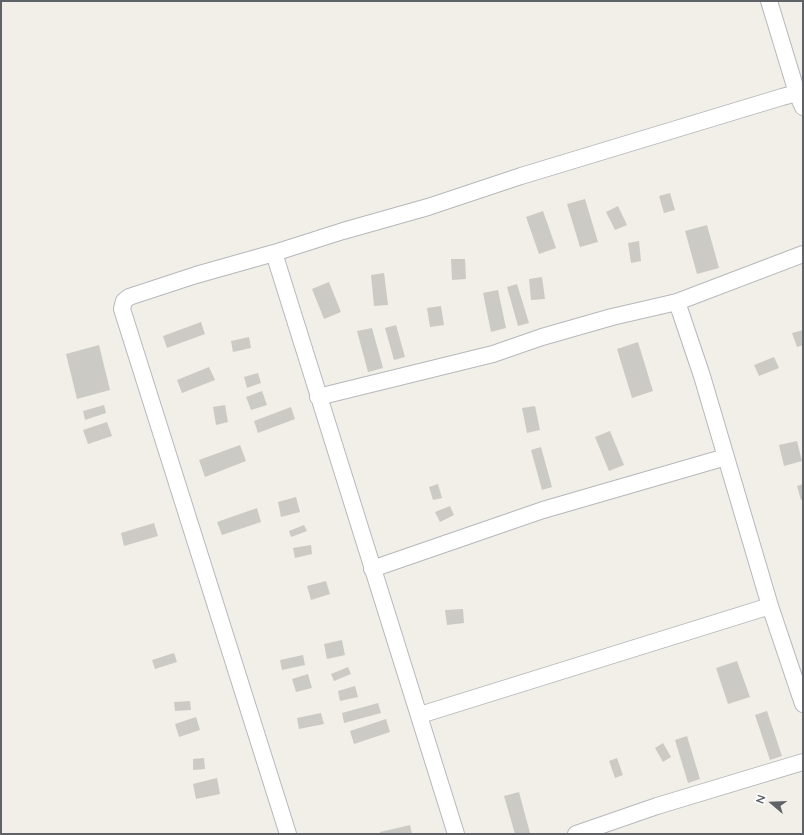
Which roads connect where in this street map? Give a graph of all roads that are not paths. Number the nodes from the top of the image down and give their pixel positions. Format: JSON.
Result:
{"nodes":[{"id":1,"x":769,"y":1,"type":"edge"},
{"id":2,"x":800,"y":100,"type":"edge"},
{"id":3,"x":274,"y":253,"type":"junction"},
{"id":4,"x":803,"y":254,"type":"edge"},
{"id":5,"x":676,"y":302,"type":"junction"},
{"id":6,"x":318,"y":397,"type":"junction"},
{"id":7,"x":726,"y":457,"type":"junction"},
{"id":8,"x":372,"y":569,"type":"junction"},
{"id":9,"x":770,"y":606,"type":"junction"},
{"id":10,"x":803,"y":704,"type":"edge"},
{"id":11,"x":420,"y":715,"type":"junction"},
{"id":12,"x":803,"y":762,"type":"edge"},
{"id":13,"x":288,"y":834,"type":"edge"},
{"id":14,"x":456,"y":834,"type":"edge"},
{"id":15,"x":576,"y":834,"type":"edge"}],
"edges":[{"from":1,"to":2,"type":"street"},
{"from":2,"to":3,"type":"street"},
{"from":3,"to":6,"type":"street"},
{"from":3,"to":13,"type":"street"},
{"from":4,"to":5,"type":"street"},
{"from":5,"to":6,"type":"street"},
{"from":5,"to":7,"type":"street"},
{"from":6,"to":8,"type":"street"},
{"from":7,"to":8,"type":"street"},
{"from":7,"to":9,"type":"street"},
{"from":8,"to":11,"type":"street"},
{"from":9,"to":10,"type":"street"},
{"from":9,"to":11,"type":"street"},
{"from":11,"to":14,"type":"street"},
{"from":12,"to":15,"type":"street"}]}
